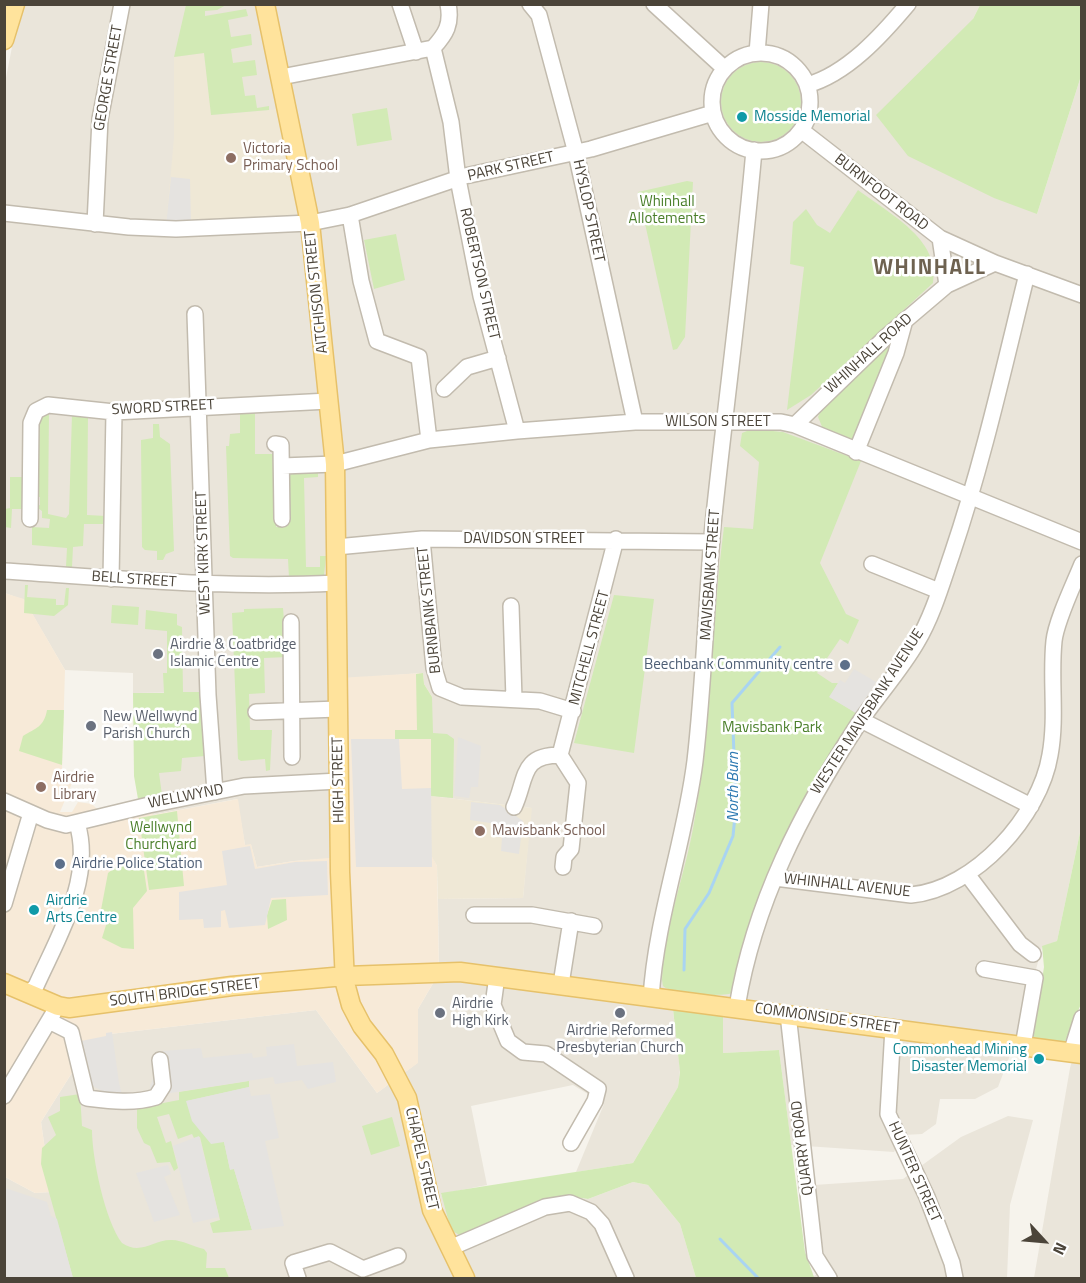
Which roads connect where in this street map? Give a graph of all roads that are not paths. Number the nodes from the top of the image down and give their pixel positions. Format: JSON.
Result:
{"nodes":[{"id":1,"x":15,"y":4,"type":"edge"},
{"id":2,"x":122,"y":4,"type":"edge"},
{"id":3,"x":265,"y":4,"type":"edge"},
{"id":4,"x":400,"y":4,"type":"edge"},
{"id":5,"x":448,"y":4,"type":"edge"},
{"id":6,"x":530,"y":4,"type":"edge"},
{"id":7,"x":654,"y":4,"type":"edge"},
{"id":8,"x":761,"y":4,"type":"edge"},
{"id":9,"x":908,"y":4,"type":"edge"},
{"id":10,"x":4,"y":40,"type":"edge"},
{"id":11,"x":433,"y":48,"type":"junction"},
{"id":12,"x":416,"y":52,"type":"junction"},
{"id":13,"x":757,"y":52,"type":"junction"},
{"id":14,"x":724,"y":68,"type":"junction"},
{"id":15,"x":281,"y":77,"type":"junction"},
{"id":16,"x":807,"y":85,"type":"junction"},
{"id":17,"x":713,"y":113,"type":"junction"},
{"id":18,"x":801,"y":130,"type":"junction"},
{"id":19,"x":754,"y":150,"type":"junction"},
{"id":20,"x":576,"y":153,"type":"junction"},
{"id":21,"x":458,"y":179,"type":"junction"},
{"id":22,"x":4,"y":213,"type":"edge"},
{"id":23,"x":350,"y":215,"type":"junction"},
{"id":24,"x":310,"y":223,"type":"junction"},
{"id":25,"x":95,"y":224,"type":"junction"},
{"id":26,"x":940,"y":238,"type":"junction"},
{"id":27,"x":995,"y":263,"type":"junction"},
{"id":28,"x":1027,"y":274,"type":"junction"},
{"id":29,"x":947,"y":285,"type":"junction"},
{"id":30,"x":1081,"y":294,"type":"edge"},
{"id":31,"x":195,"y":314,"type":"dead end"},
{"id":32,"x":905,"y":320,"type":"junction"},
{"id":33,"x":498,"y":358,"type":"junction"},
{"id":34,"x":444,"y":389,"type":"dead end"},
{"id":35,"x":329,"y":401,"type":"junction"},
{"id":36,"x":199,"y":407,"type":"junction"},
{"id":37,"x":114,"y":412,"type":"junction"},
{"id":38,"x":726,"y":421,"type":"junction"},
{"id":39,"x":635,"y":422,"type":"junction"},
{"id":40,"x":795,"y":425,"type":"junction"},
{"id":41,"x":517,"y":431,"type":"junction"},
{"id":42,"x":429,"y":440,"type":"junction"},
{"id":43,"x":275,"y":444,"type":"dead end"},
{"id":44,"x":856,"y":452,"type":"junction"},
{"id":45,"x":335,"y":464,"type":"junction"},
{"id":46,"x":282,"y":466,"type":"junction"},
{"id":47,"x":971,"y":497,"type":"junction"},
{"id":48,"x":30,"y":519,"type":"dead end"},
{"id":49,"x":282,"y":519,"type":"dead end"},
{"id":50,"x":422,"y":539,"type":"junction"},
{"id":51,"x":616,"y":539,"type":"junction"},
{"id":52,"x":712,"y":542,"type":"junction"},
{"id":53,"x":1082,"y":542,"type":"edge"},
{"id":54,"x":336,"y":547,"type":"junction"},
{"id":55,"x":872,"y":564,"type":"dead end"},
{"id":56,"x":1082,"y":564,"type":"edge"},
{"id":57,"x":4,"y":571,"type":"edge"},
{"id":58,"x":111,"y":579,"type":"junction"},
{"id":59,"x":336,"y":583,"type":"junction"},
{"id":60,"x":206,"y":585,"type":"junction"},
{"id":61,"x":939,"y":591,"type":"junction"},
{"id":62,"x":511,"y":606,"type":"dead end"},
{"id":63,"x":291,"y":622,"type":"dead end"},
{"id":64,"x":514,"y":699,"type":"junction"},
{"id":65,"x":338,"y":709,"type":"junction"},
{"id":66,"x":293,"y":711,"type":"junction"},
{"id":67,"x":573,"y":711,"type":"junction"},
{"id":68,"x":256,"y":712,"type":"dead end"},
{"id":69,"x":861,"y":720,"type":"junction"},
{"id":70,"x":560,"y":755,"type":"junction"},
{"id":71,"x":292,"y":757,"type":"dead end"},
{"id":72,"x":339,"y":781,"type":"junction"},
{"id":73,"x":215,"y":792,"type":"junction"},
{"id":74,"x":4,"y":801,"type":"edge"},
{"id":75,"x":1031,"y":806,"type":"junction"},
{"id":76,"x":514,"y":807,"type":"dead end"},
{"id":77,"x":31,"y":813,"type":"junction"},
{"id":78,"x":77,"y":823,"type":"junction"},
{"id":79,"x":563,"y":867,"type":"dead end"},
{"id":80,"x":967,"y":874,"type":"junction"},
{"id":81,"x":775,"y":878,"type":"junction"},
{"id":82,"x":4,"y":904,"type":"edge"},
{"id":83,"x":474,"y":915,"type":"dead end"},
{"id":84,"x":571,"y":921,"type":"junction"},
{"id":85,"x":594,"y":926,"type":"dead end"},
{"id":86,"x":1034,"y":954,"type":"dead end"},
{"id":87,"x":984,"y":969,"type":"dead end"},
{"id":88,"x":345,"y":976,"type":"junction"},
{"id":89,"x":497,"y":976,"type":"junction"},
{"id":90,"x":4,"y":983,"type":"edge"},
{"id":91,"x":561,"y":984,"type":"junction"},
{"id":92,"x":29,"y":993,"type":"junction"},
{"id":93,"x":651,"y":998,"type":"junction"},
{"id":94,"x":737,"y":1007,"type":"junction"},
{"id":95,"x":53,"y":1014,"type":"junction"},
{"id":96,"x":788,"y":1014,"type":"junction"},
{"id":97,"x":1082,"y":1018,"type":"edge"},
{"id":98,"x":893,"y":1028,"type":"junction"},
{"id":99,"x":373,"y":1043,"type":"joint"},
{"id":100,"x":1023,"y":1046,"type":"junction"},
{"id":101,"x":1076,"y":1054,"type":"edge"},
{"id":102,"x":160,"y":1060,"type":"dead end"},
{"id":103,"x":4,"y":1096,"type":"edge"},
{"id":104,"x":571,"y":1143,"type":"dead end"},
{"id":105,"x":450,"y":1248,"type":"junction"},
{"id":106,"x":398,"y":1256,"type":"dead end"},
{"id":107,"x":298,"y":1278,"type":"edge"},
{"id":108,"x":465,"y":1278,"type":"edge"},
{"id":109,"x":626,"y":1278,"type":"edge"},
{"id":110,"x":829,"y":1278,"type":"edge"},
{"id":111,"x":955,"y":1278,"type":"edge"}],
"edges":[{"from":1,"to":10,"type":"main road"},
{"from":2,"to":25,"type":"street","name":"GEORGE STREET"},
{"from":3,"to":15,"type":"main road","name":"AITCHISON STREET"},
{"from":4,"to":12,"type":"street"},
{"from":5,"to":11,"type":"street"},
{"from":6,"to":20,"type":"street","name":"HYSLOP STREET"},
{"from":7,"to":14,"type":"street"},
{"from":8,"to":13,"type":"street"},
{"from":9,"to":16,"type":"street"},
{"from":11,"to":12,"type":"street"},
{"from":11,"to":21,"type":"street","name":"ROBERTSON STREET"},
{"from":12,"to":15,"type":"street"},
{"from":13,"to":14,"type":"street"},
{"from":13,"to":16,"type":"street"},
{"from":14,"to":17,"type":"street"},
{"from":15,"to":24,"type":"main road","name":"AITCHISON STREET"},
{"from":16,"to":18,"type":"street"},
{"from":17,"to":19,"type":"street"},
{"from":17,"to":20,"type":"street","name":"PARK STREET"},
{"from":18,"to":19,"type":"street"},
{"from":18,"to":26,"type":"street","name":"BURNFOOT ROAD"},
{"from":19,"to":38,"type":"street","name":"MAVISBANK STREET"},
{"from":20,"to":21,"type":"street","name":"PARK STREET"},
{"from":20,"to":39,"type":"street","name":"HYSLOP STREET"},
{"from":21,"to":23,"type":"street","name":"PARK STREET"},
{"from":21,"to":33,"type":"street","name":"ROBERTSON STREET"},
{"from":22,"to":25,"type":"street","name":"PARK STREET"},
{"from":23,"to":24,"type":"street","name":"PARK STREET"},
{"from":23,"to":42,"type":"street"},
{"from":24,"to":25,"type":"street","name":"PARK STREET"},
{"from":24,"to":35,"type":"main road","name":"AITCHISON STREET"},
{"from":26,"to":27,"type":"street","name":"BURNFOOT ROAD"},
{"from":26,"to":29,"type":"street"},
{"from":27,"to":28,"type":"street"},
{"from":27,"to":29,"type":"street","name":"WHINHALL ROAD"},
{"from":28,"to":30,"type":"street"},
{"from":28,"to":47,"type":"street","name":"WESTER MAVISBANK AVENUE"},
{"from":29,"to":32,"type":"street","name":"WHINHALL ROAD"},
{"from":31,"to":36,"type":"street","name":"WEST KIRK STREET"},
{"from":32,"to":40,"type":"street","name":"WHINHALL ROAD"},
{"from":32,"to":44,"type":"street"},
{"from":33,"to":34,"type":"street","name":"ROBERTSON STREET"},
{"from":33,"to":41,"type":"street","name":"ROBERTSON STREET"},
{"from":35,"to":36,"type":"street","name":"SWORD STREET"},
{"from":35,"to":45,"type":"main road","name":"AITCHISON STREET"},
{"from":36,"to":37,"type":"street","name":"SWORD STREET"},
{"from":36,"to":60,"type":"street","name":"WEST KIRK STREET"},
{"from":37,"to":48,"type":"street","name":"SWORD STREET"},
{"from":37,"to":58,"type":"street"},
{"from":38,"to":39,"type":"street","name":"WILSON STREET"},
{"from":38,"to":40,"type":"street","name":"WILSON STREET"},
{"from":38,"to":52,"type":"street","name":"MAVISBANK STREET"},
{"from":39,"to":41,"type":"street","name":"WILSON STREET"},
{"from":40,"to":44,"type":"street","name":"WILSON STREET"},
{"from":41,"to":42,"type":"street","name":"WILSON STREET"},
{"from":42,"to":45,"type":"street","name":"WILSON STREET"},
{"from":43,"to":46,"type":"street"},
{"from":44,"to":47,"type":"street","name":"WILSON STREET"},
{"from":45,"to":46,"type":"street","name":"WILSON STREET"},
{"from":45,"to":54,"type":"main road","name":"AITCHISON STREET"},
{"from":46,"to":49,"type":"street"},
{"from":47,"to":53,"type":"street","name":"WILSON STREET"},
{"from":47,"to":61,"type":"street","name":"WESTER MAVISBANK AVENUE"},
{"from":50,"to":51,"type":"street","name":"DAVIDSON STREET"},
{"from":50,"to":54,"type":"street","name":"DAVIDSON STREET"},
{"from":50,"to":64,"type":"street","name":"BURNBANK STREET"},
{"from":51,"to":52,"type":"street","name":"DAVIDSON STREET"},
{"from":51,"to":67,"type":"street","name":"MITCHELL STREET"},
{"from":52,"to":93,"type":"street","name":"MAVISBANK STREET"},
{"from":54,"to":59,"type":"main road","name":"AITCHISON STREET"},
{"from":55,"to":61,"type":"street"},
{"from":56,"to":75,"type":"street","name":"WHINHALL AVENUE"},
{"from":57,"to":58,"type":"street","name":"BELL STREET"},
{"from":58,"to":60,"type":"street","name":"BELL STREET"},
{"from":59,"to":60,"type":"street","name":"BELL STREET"},
{"from":59,"to":65,"type":"main road","name":"HIGH STREET"},
{"from":60,"to":73,"type":"street","name":"WEST KIRK STREET"},
{"from":61,"to":69,"type":"street","name":"WESTER MAVISBANK AVENUE"},
{"from":62,"to":64,"type":"street"},
{"from":63,"to":66,"type":"street"},
{"from":64,"to":67,"type":"street","name":"BURNBANK STREET"},
{"from":65,"to":66,"type":"street"},
{"from":65,"to":72,"type":"main road","name":"HIGH STREET"},
{"from":66,"to":68,"type":"street"},
{"from":66,"to":71,"type":"street"},
{"from":67,"to":70,"type":"street","name":"MITCHELL STREET"},
{"from":69,"to":75,"type":"street"},
{"from":69,"to":81,"type":"street","name":"WESTER MAVISBANK AVENUE"},
{"from":70,"to":76,"type":"street"},
{"from":70,"to":79,"type":"street"},
{"from":72,"to":73,"type":"street","name":"WELLWYND"},
{"from":72,"to":88,"type":"main road","name":"HIGH STREET"},
{"from":73,"to":78,"type":"street","name":"WELLWYND"},
{"from":74,"to":77,"type":"street","name":"WELLWYND"},
{"from":75,"to":80,"type":"street","name":"WHINHALL AVENUE"},
{"from":77,"to":78,"type":"street","name":"WELLWYND"},
{"from":77,"to":82,"type":"street"},
{"from":78,"to":92,"type":"street"},
{"from":80,"to":81,"type":"street","name":"WHINHALL AVENUE"},
{"from":80,"to":86,"type":"street"},
{"from":81,"to":94,"type":"street","name":"WESTER MAVISBANK AVENUE"},
{"from":83,"to":84,"type":"street"},
{"from":84,"to":85,"type":"street"},
{"from":84,"to":91,"type":"street"},
{"from":87,"to":100,"type":"street"},
{"from":88,"to":89,"type":"main road","name":"SOUTH BRIDGE STREET"},
{"from":88,"to":95,"type":"main road","name":"SOUTH BRIDGE STREET"},
{"from":88,"to":99,"type":"main road","name":"HIGH STREET"},
{"from":89,"to":91,"type":"main road","name":"COMMONSIDE STREET"},
{"from":89,"to":104,"type":"street"},
{"from":90,"to":92,"type":"main road","name":"SOUTH BRIDGE STREET"},
{"from":91,"to":93,"type":"main road","name":"COMMONSIDE STREET"},
{"from":92,"to":95,"type":"main road","name":"SOUTH BRIDGE STREET"},
{"from":93,"to":94,"type":"main road","name":"COMMONSIDE STREET"},
{"from":94,"to":96,"type":"main road","name":"COMMONSIDE STREET"},
{"from":95,"to":102,"type":"street"},
{"from":95,"to":103,"type":"street"},
{"from":96,"to":98,"type":"main road","name":"COMMONSIDE STREET"},
{"from":96,"to":110,"type":"street","name":"QUARRY ROAD"},
{"from":97,"to":101,"type":"street"},
{"from":98,"to":100,"type":"main road","name":"COMMONSIDE STREET"},
{"from":98,"to":111,"type":"street","name":"HUNTER STREET"},
{"from":99,"to":105,"type":"main road","name":"CHAPEL STREET"},
{"from":100,"to":101,"type":"main road","name":"COMMONSIDE STREET"},
{"from":105,"to":108,"type":"main road","name":"CHAPEL STREET"},
{"from":105,"to":109,"type":"street"},
{"from":106,"to":107,"type":"street"}]}
